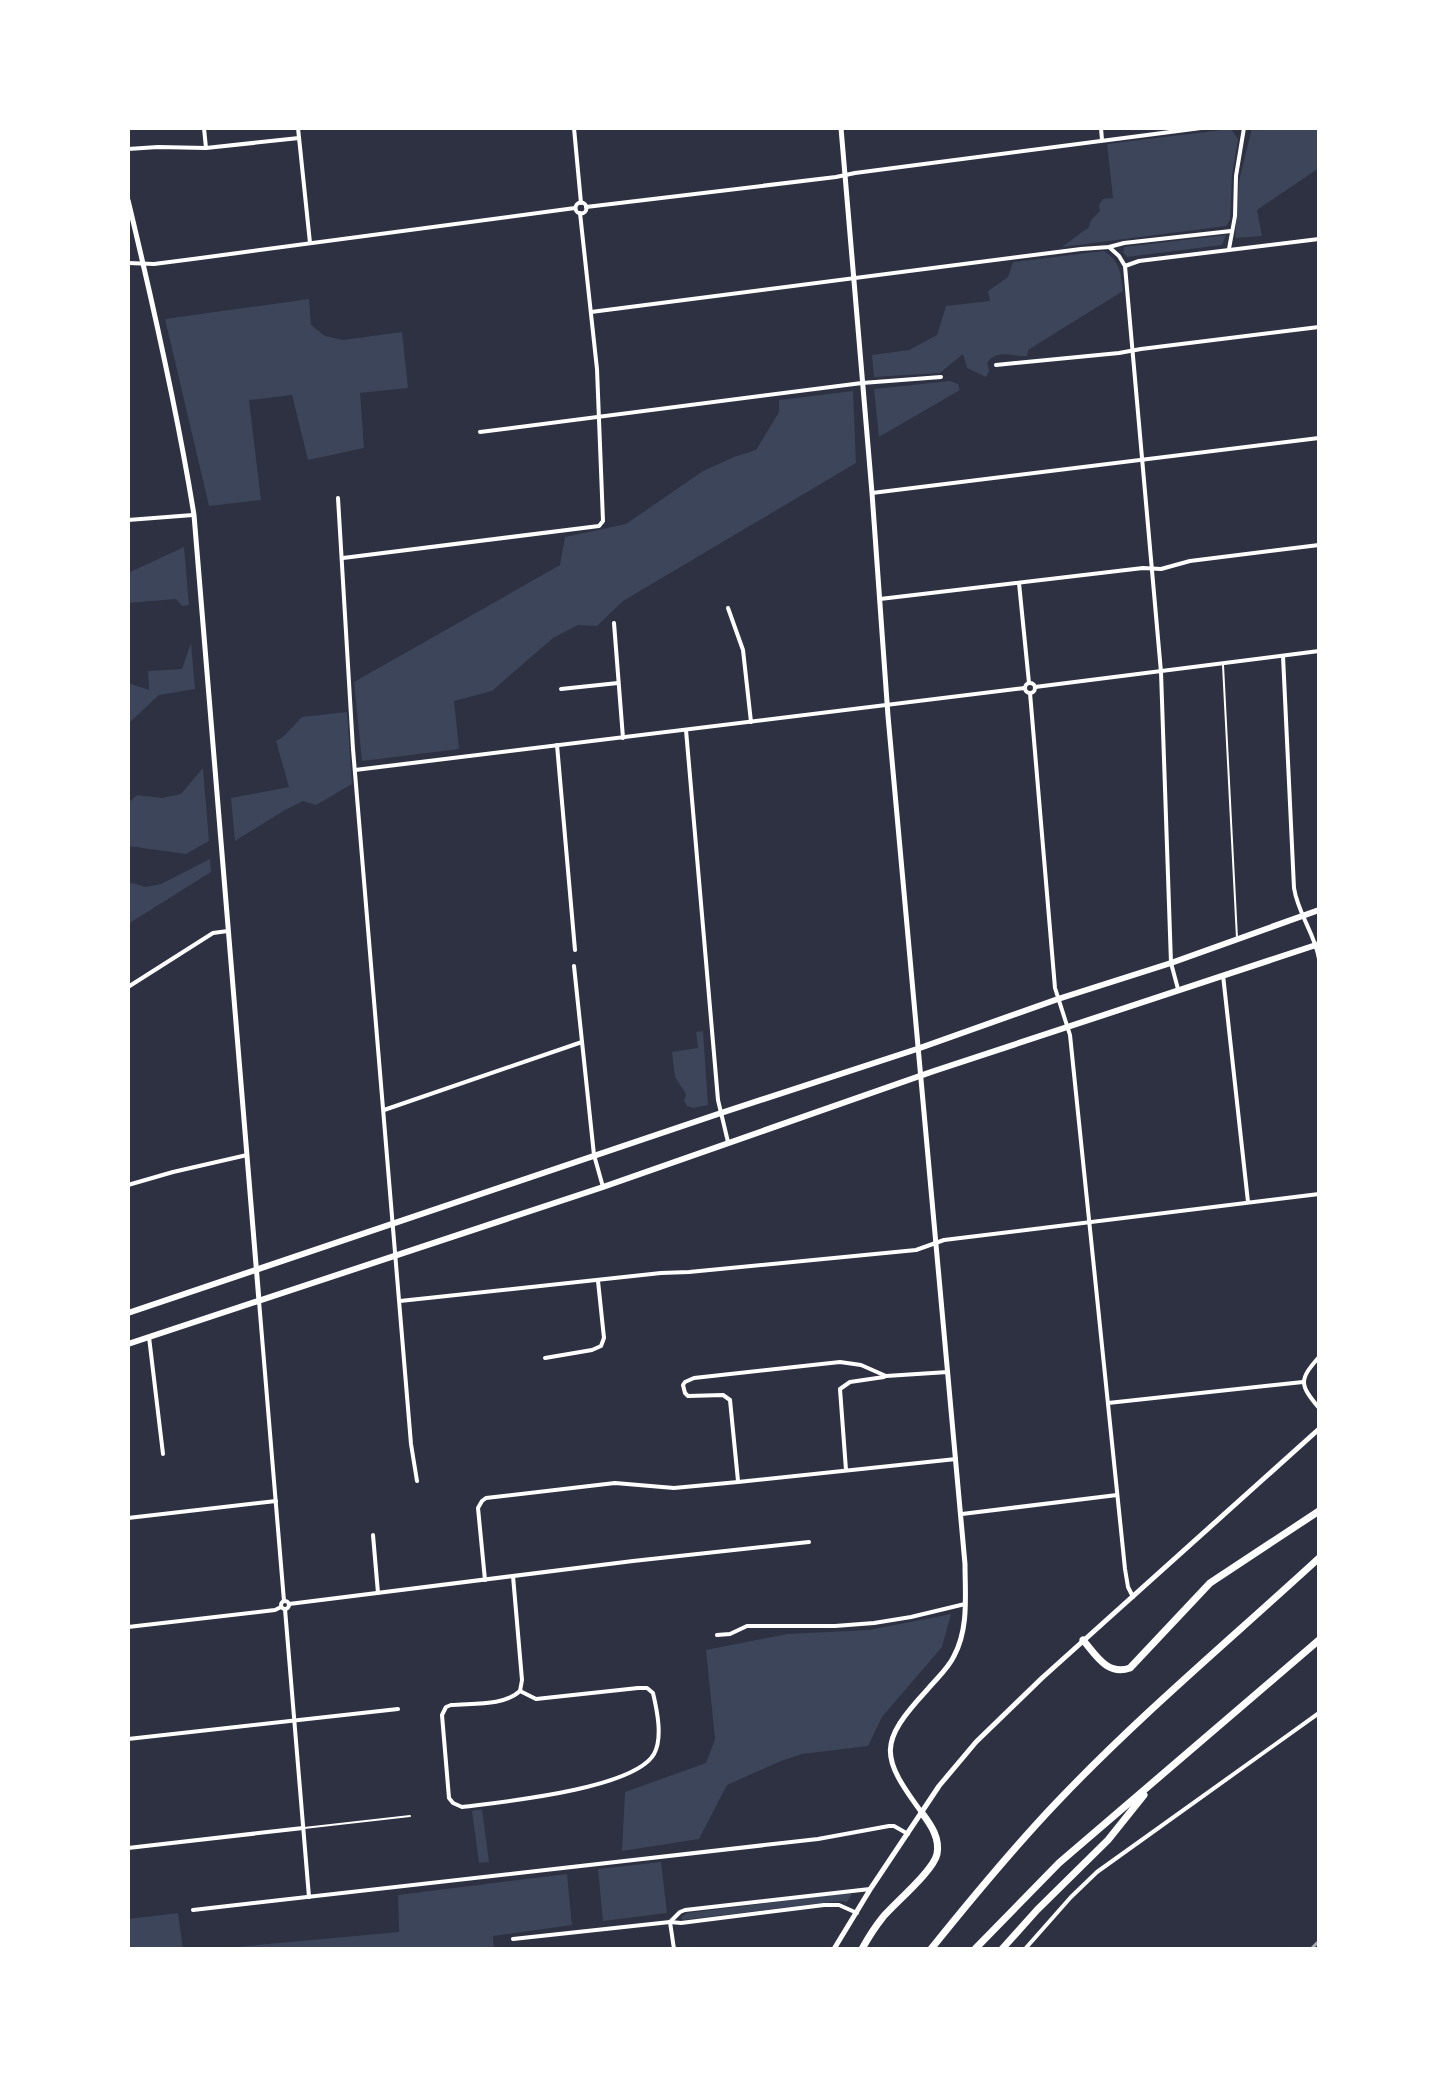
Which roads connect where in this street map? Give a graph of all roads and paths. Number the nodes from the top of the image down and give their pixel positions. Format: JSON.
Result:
{"nodes":[{"id":1,"x":204,"y":128,"type":"edge"},
{"id":2,"x":298,"y":128,"type":"edge"},
{"id":3,"x":574,"y":128,"type":"edge"},
{"id":4,"x":841,"y":128,"type":"edge"},
{"id":5,"x":1101,"y":128,"type":"edge"},
{"id":6,"x":1201,"y":128,"type":"edge"},
{"id":7,"x":1244,"y":128,"type":"edge"},
{"id":8,"x":299,"y":138,"type":"junction"},
{"id":9,"x":1102,"y":140,"type":"junction"},
{"id":10,"x":206,"y":148,"type":"junction"},
{"id":11,"x":128,"y":149,"type":"edge"},
{"id":12,"x":845,"y":175,"type":"junction"},
{"id":13,"x":128,"y":200,"type":"edge"},
{"id":14,"x":581,"y":203,"type":"junction"},
{"id":15,"x":586,"y":207,"type":"junction"},
{"id":16,"x":575,"y":208,"type":"junction"},
{"id":17,"x":580,"y":213,"type":"junction"},
{"id":18,"x":1231,"y":231,"type":"junction"},
{"id":19,"x":1319,"y":239,"type":"edge"},
{"id":20,"x":310,"y":243,"type":"junction"},
{"id":21,"x":1109,"y":247,"type":"junction"},
{"id":22,"x":1229,"y":249,"type":"junction"},
{"id":23,"x":128,"y":263,"type":"edge"},
{"id":24,"x":143,"y":263,"type":"junction"},
{"id":25,"x":1125,"y":266,"type":"junction"},
{"id":26,"x":854,"y":279,"type":"junction"},
{"id":27,"x":591,"y":312,"type":"junction"},
{"id":28,"x":1319,"y":327,"type":"edge"},
{"id":29,"x":1132,"y":350,"type":"junction"},
{"id":30,"x":996,"y":365,"type":"dead end"},
{"id":31,"x":941,"y":377,"type":"dead end"},
{"id":32,"x":862,"y":383,"type":"junction"},
{"id":33,"x":600,"y":416,"type":"junction"},
{"id":34,"x":480,"y":432,"type":"dead end"},
{"id":35,"x":1319,"y":438,"type":"edge"},
{"id":36,"x":1142,"y":460,"type":"junction"},
{"id":37,"x":872,"y":493,"type":"junction"},
{"id":38,"x":338,"y":498,"type":"dead end"},
{"id":39,"x":194,"y":515,"type":"junction"},
{"id":40,"x":128,"y":520,"type":"edge"},
{"id":41,"x":1319,"y":545,"type":"edge"},
{"id":42,"x":342,"y":558,"type":"junction"},
{"id":43,"x":1151,"y":568,"type":"junction"},
{"id":44,"x":1019,"y":583,"type":"junction"},
{"id":45,"x":880,"y":599,"type":"junction"},
{"id":46,"x":728,"y":608,"type":"dead end"},
{"id":47,"x":614,"y":623,"type":"dead end"},
{"id":48,"x":1319,"y":651,"type":"edge"},
{"id":49,"x":1283,"y":656,"type":"junction"},
{"id":50,"x":1223,"y":664,"type":"junction"},
{"id":51,"x":1161,"y":672,"type":"junction"},
{"id":52,"x":619,"y":683,"type":"junction"},
{"id":53,"x":1029,"y":683,"type":"junction"},
{"id":54,"x":1035,"y":687,"type":"junction"},
{"id":55,"x":1025,"y":688,"type":"junction"},
{"id":56,"x":561,"y":689,"type":"dead end"},
{"id":57,"x":1030,"y":693,"type":"junction"},
{"id":58,"x":887,"y":704,"type":"junction"},
{"id":59,"x":751,"y":722,"type":"junction"},
{"id":60,"x":686,"y":730,"type":"junction"},
{"id":61,"x":623,"y":738,"type":"junction"},
{"id":62,"x":557,"y":745,"type":"junction"},
{"id":63,"x":355,"y":770,"type":"junction"},
{"id":64,"x":1319,"y":910,"type":"edge"},
{"id":65,"x":1302,"y":915,"type":"junction"},
{"id":66,"x":228,"y":931,"type":"junction"},
{"id":67,"x":1237,"y":939,"type":"junction"},
{"id":68,"x":1317,"y":944,"type":"edge"},
{"id":69,"x":575,"y":950,"type":"dead end"},
{"id":70,"x":1319,"y":959,"type":"edge"},
{"id":71,"x":1171,"y":963,"type":"junction"},
{"id":72,"x":574,"y":966,"type":"dead end"},
{"id":73,"x":1223,"y":975,"type":"junction"},
{"id":74,"x":128,"y":987,"type":"edge"},
{"id":75,"x":1178,"y":989,"type":"junction"},
{"id":76,"x":1058,"y":999,"type":"junction"},
{"id":77,"x":1068,"y":1026,"type":"junction"},
{"id":78,"x":582,"y":1042,"type":"junction"},
{"id":79,"x":917,"y":1049,"type":"junction"},
{"id":80,"x":920,"y":1076,"type":"junction"},
{"id":81,"x":384,"y":1110,"type":"junction"},
{"id":82,"x":721,"y":1113,"type":"junction"},
{"id":83,"x":729,"y":1144,"type":"junction"},
{"id":84,"x":247,"y":1155,"type":"junction"},
{"id":85,"x":594,"y":1155,"type":"junction"},
{"id":86,"x":128,"y":1185,"type":"edge"},
{"id":87,"x":603,"y":1187,"type":"junction"},
{"id":88,"x":1319,"y":1194,"type":"edge"},
{"id":89,"x":1248,"y":1202,"type":"junction"},
{"id":90,"x":393,"y":1223,"type":"junction"},
{"id":91,"x":1090,"y":1223,"type":"junction"},
{"id":92,"x":935,"y":1244,"type":"junction"},
{"id":93,"x":396,"y":1255,"type":"junction"},
{"id":94,"x":255,"y":1270,"type":"junction"},
{"id":95,"x":598,"y":1281,"type":"junction"},
{"id":96,"x":259,"y":1301,"type":"junction"},
{"id":97,"x":400,"y":1301,"type":"junction"},
{"id":98,"x":128,"y":1313,"type":"edge"},
{"id":99,"x":149,"y":1337,"type":"junction"},
{"id":100,"x":128,"y":1344,"type":"edge"},
{"id":101,"x":1319,"y":1357,"type":"edge"},
{"id":102,"x":545,"y":1358,"type":"dead end"},
{"id":103,"x":948,"y":1372,"type":"junction"},
{"id":104,"x":886,"y":1376,"type":"junction"},
{"id":105,"x":1303,"y":1382,"type":"junction"},
{"id":106,"x":1108,"y":1403,"type":"junction"},
{"id":107,"x":1319,"y":1408,"type":"edge"},
{"id":108,"x":1319,"y":1429,"type":"edge"},
{"id":109,"x":163,"y":1454,"type":"dead end"},
{"id":110,"x":956,"y":1459,"type":"junction"},
{"id":111,"x":846,"y":1470,"type":"junction"},
{"id":112,"x":417,"y":1481,"type":"dead end"},
{"id":113,"x":738,"y":1482,"type":"junction"},
{"id":114,"x":1117,"y":1495,"type":"junction"},
{"id":115,"x":276,"y":1501,"type":"junction"},
{"id":116,"x":1319,"y":1511,"type":"edge"},
{"id":117,"x":962,"y":1514,"type":"junction"},
{"id":118,"x":128,"y":1518,"type":"edge"},
{"id":119,"x":373,"y":1535,"type":"dead end"},
{"id":120,"x":809,"y":1542,"type":"dead end"},
{"id":121,"x":1319,"y":1558,"type":"edge"},
{"id":122,"x":513,"y":1576,"type":"junction"},
{"id":123,"x":485,"y":1580,"type":"junction"},
{"id":124,"x":378,"y":1593,"type":"junction"},
{"id":125,"x":1133,"y":1597,"type":"junction"},
{"id":126,"x":286,"y":1603,"type":"junction"},
{"id":127,"x":965,"y":1604,"type":"junction"},
{"id":128,"x":283,"y":1608,"type":"junction"},
{"id":129,"x":128,"y":1627,"type":"edge"},
{"id":130,"x":717,"y":1635,"type":"dead end"},
{"id":131,"x":1083,"y":1640,"type":"junction"},
{"id":132,"x":1319,"y":1640,"type":"edge"},
{"id":133,"x":520,"y":1691,"type":"junction"},
{"id":134,"x":398,"y":1709,"type":"dead end"},
{"id":135,"x":1319,"y":1713,"type":"edge"},
{"id":136,"x":294,"y":1721,"type":"junction"},
{"id":137,"x":128,"y":1739,"type":"edge"},
{"id":138,"x":1155,"y":1782,"type":"junction"},
{"id":139,"x":922,"y":1813,"type":"junction"},
{"id":140,"x":410,"y":1816,"type":"dead end"},
{"id":141,"x":303,"y":1828,"type":"junction"},
{"id":142,"x":908,"y":1834,"type":"junction"},
{"id":143,"x":128,"y":1848,"type":"edge"},
{"id":144,"x":871,"y":1888,"type":"junction"},
{"id":145,"x":309,"y":1897,"type":"junction"},
{"id":146,"x":193,"y":1910,"type":"dead end"},
{"id":147,"x":857,"y":1913,"type":"junction"},
{"id":148,"x":670,"y":1922,"type":"junction"},
{"id":149,"x":513,"y":1939,"type":"dead end"},
{"id":150,"x":674,"y":1949,"type":"edge"},
{"id":151,"x":834,"y":1949,"type":"edge"},
{"id":152,"x":862,"y":1949,"type":"edge"},
{"id":153,"x":931,"y":1949,"type":"edge"},
{"id":154,"x":975,"y":1949,"type":"edge"},
{"id":155,"x":1002,"y":1949,"type":"edge"},
{"id":156,"x":1025,"y":1949,"type":"edge"}],
"edges":[{"from":1,"to":10,"type":"street"},
{"from":2,"to":8,"type":"street"},
{"from":3,"to":14,"type":"street"},
{"from":4,"to":12,"type":"street"},
{"from":5,"to":9,"type":"street"},
{"from":6,"to":9,"type":"street"},
{"from":7,"to":18,"type":"street"},
{"from":8,"to":10,"type":"street"},
{"from":8,"to":20,"type":"street"},
{"from":9,"to":12,"type":"street"},
{"from":10,"to":11,"type":"street"},
{"from":12,"to":15,"type":"street"},
{"from":12,"to":26,"type":"street"},
{"from":13,"to":24,"type":"street"},
{"from":14,"to":15,"type":"street"},
{"from":14,"to":16,"type":"street"},
{"from":15,"to":17,"type":"street"},
{"from":16,"to":17,"type":"street"},
{"from":16,"to":20,"type":"street"},
{"from":17,"to":27,"type":"street"},
{"from":18,"to":21,"type":"street"},
{"from":18,"to":22,"type":"street"},
{"from":19,"to":22,"type":"street"},
{"from":20,"to":24,"type":"street"},
{"from":21,"to":25,"type":"street"},
{"from":21,"to":26,"type":"street"},
{"from":22,"to":25,"type":"street"},
{"from":23,"to":24,"type":"street"},
{"from":24,"to":39,"type":"street"},
{"from":25,"to":29,"type":"street"},
{"from":26,"to":27,"type":"street"},
{"from":26,"to":32,"type":"street"},
{"from":27,"to":33,"type":"street"},
{"from":28,"to":29,"type":"street"},
{"from":29,"to":30,"type":"street"},
{"from":29,"to":36,"type":"street"},
{"from":31,"to":32,"type":"street"},
{"from":32,"to":33,"type":"street"},
{"from":32,"to":37,"type":"street"},
{"from":33,"to":34,"type":"street"},
{"from":33,"to":42,"type":"street"},
{"from":35,"to":36,"type":"street"},
{"from":36,"to":37,"type":"street"},
{"from":36,"to":43,"type":"street"},
{"from":37,"to":45,"type":"street"},
{"from":38,"to":42,"type":"street"},
{"from":39,"to":40,"type":"street"},
{"from":39,"to":66,"type":"street"},
{"from":41,"to":43,"type":"street"},
{"from":42,"to":63,"type":"street"},
{"from":43,"to":44,"type":"street"},
{"from":43,"to":51,"type":"street"},
{"from":44,"to":45,"type":"street"},
{"from":44,"to":53,"type":"street"},
{"from":45,"to":58,"type":"street"},
{"from":46,"to":59,"type":"street"},
{"from":47,"to":52,"type":"street"},
{"from":48,"to":49,"type":"street"},
{"from":49,"to":50,"type":"street"},
{"from":49,"to":65,"type":"street"},
{"from":50,"to":51,"type":"street"},
{"from":50,"to":67,"type":"lane"},
{"from":51,"to":54,"type":"street"},
{"from":51,"to":71,"type":"street"},
{"from":52,"to":56,"type":"street"},
{"from":52,"to":61,"type":"street"},
{"from":53,"to":54,"type":"street"},
{"from":53,"to":55,"type":"street"},
{"from":54,"to":57,"type":"street"},
{"from":55,"to":57,"type":"street"},
{"from":55,"to":58,"type":"street"},
{"from":57,"to":76,"type":"street"},
{"from":58,"to":59,"type":"street"},
{"from":58,"to":79,"type":"street"},
{"from":59,"to":60,"type":"street"},
{"from":60,"to":61,"type":"street"},
{"from":60,"to":82,"type":"street"},
{"from":61,"to":62,"type":"street"},
{"from":62,"to":63,"type":"street"},
{"from":62,"to":69,"type":"street"},
{"from":63,"to":81,"type":"street"},
{"from":64,"to":65,"type":"main road"},
{"from":65,"to":67,"type":"main road"},
{"from":65,"to":68,"type":"street"},
{"from":66,"to":74,"type":"street"},
{"from":66,"to":84,"type":"street"},
{"from":67,"to":71,"type":"main road"},
{"from":68,"to":70,"type":"street"},
{"from":68,"to":73,"type":"main road"},
{"from":71,"to":75,"type":"street"},
{"from":71,"to":76,"type":"main road"},
{"from":72,"to":78,"type":"street"},
{"from":73,"to":75,"type":"main road"},
{"from":73,"to":89,"type":"street"},
{"from":75,"to":77,"type":"main road"},
{"from":76,"to":77,"type":"street"},
{"from":76,"to":79,"type":"main road"},
{"from":77,"to":80,"type":"main road"},
{"from":77,"to":91,"type":"street"},
{"from":78,"to":81,"type":"street"},
{"from":78,"to":85,"type":"street"},
{"from":79,"to":80,"type":"street"},
{"from":79,"to":82,"type":"main road"},
{"from":80,"to":83,"type":"main road"},
{"from":80,"to":92,"type":"street"},
{"from":81,"to":90,"type":"street"},
{"from":82,"to":83,"type":"street"},
{"from":82,"to":85,"type":"main road"},
{"from":83,"to":87,"type":"main road"},
{"from":84,"to":86,"type":"street"},
{"from":84,"to":94,"type":"street"},
{"from":85,"to":87,"type":"street"},
{"from":85,"to":90,"type":"main road"},
{"from":87,"to":93,"type":"main road"},
{"from":88,"to":89,"type":"street"},
{"from":89,"to":91,"type":"street"},
{"from":90,"to":93,"type":"street"},
{"from":90,"to":94,"type":"main road"},
{"from":91,"to":92,"type":"street"},
{"from":91,"to":106,"type":"street"},
{"from":92,"to":95,"type":"street"},
{"from":92,"to":103,"type":"street"},
{"from":93,"to":96,"type":"main road"},
{"from":93,"to":97,"type":"street"},
{"from":94,"to":96,"type":"street"},
{"from":94,"to":98,"type":"main road"},
{"from":95,"to":97,"type":"street"},
{"from":95,"to":102,"type":"street"},
{"from":96,"to":99,"type":"main road"},
{"from":96,"to":115,"type":"street"},
{"from":97,"to":112,"type":"street"},
{"from":99,"to":100,"type":"main road"},
{"from":99,"to":109,"type":"street"},
{"from":101,"to":105,"type":"street"},
{"from":103,"to":104,"type":"street"},
{"from":103,"to":110,"type":"street"},
{"from":104,"to":111,"type":"street"},
{"from":104,"to":113,"type":"street"},
{"from":105,"to":106,"type":"street"},
{"from":105,"to":107,"type":"street"},
{"from":106,"to":114,"type":"street"},
{"from":108,"to":125,"type":"street"},
{"from":110,"to":111,"type":"street"},
{"from":110,"to":117,"type":"street"},
{"from":111,"to":113,"type":"street"},
{"from":113,"to":123,"type":"street"},
{"from":114,"to":117,"type":"street"},
{"from":114,"to":125,"type":"street"},
{"from":115,"to":118,"type":"street"},
{"from":115,"to":126,"type":"street"},
{"from":116,"to":131,"type":"highway"},
{"from":117,"to":127,"type":"street"},
{"from":119,"to":124,"type":"street"},
{"from":120,"to":122,"type":"street"},
{"from":121,"to":153,"type":"highway"},
{"from":122,"to":123,"type":"street"},
{"from":122,"to":133,"type":"street"},
{"from":123,"to":124,"type":"street"},
{"from":124,"to":126,"type":"street"},
{"from":125,"to":131,"type":"street"},
{"from":126,"to":128,"type":"street"},
{"from":127,"to":130,"type":"street"},
{"from":127,"to":139,"type":"street"},
{"from":128,"to":129,"type":"street"},
{"from":128,"to":136,"type":"street"},
{"from":131,"to":139,"type":"street"},
{"from":132,"to":138,"type":"highway"},
{"from":133,"to":133,"type":"street"},
{"from":134,"to":136,"type":"street"},
{"from":135,"to":156,"type":"street"},
{"from":136,"to":137,"type":"street"},
{"from":136,"to":141,"type":"street"},
{"from":138,"to":154,"type":"highway"},
{"from":138,"to":155,"type":"highway"},
{"from":139,"to":142,"type":"street"},
{"from":139,"to":152,"type":"highway"},
{"from":140,"to":141,"type":"lane"},
{"from":141,"to":143,"type":"street"},
{"from":141,"to":145,"type":"street"},
{"from":142,"to":144,"type":"street"},
{"from":142,"to":145,"type":"street"},
{"from":144,"to":147,"type":"street"},
{"from":144,"to":148,"type":"street"},
{"from":145,"to":146,"type":"street"},
{"from":147,"to":148,"type":"street"},
{"from":147,"to":151,"type":"street"},
{"from":148,"to":149,"type":"street"},
{"from":148,"to":150,"type":"street"}]}
